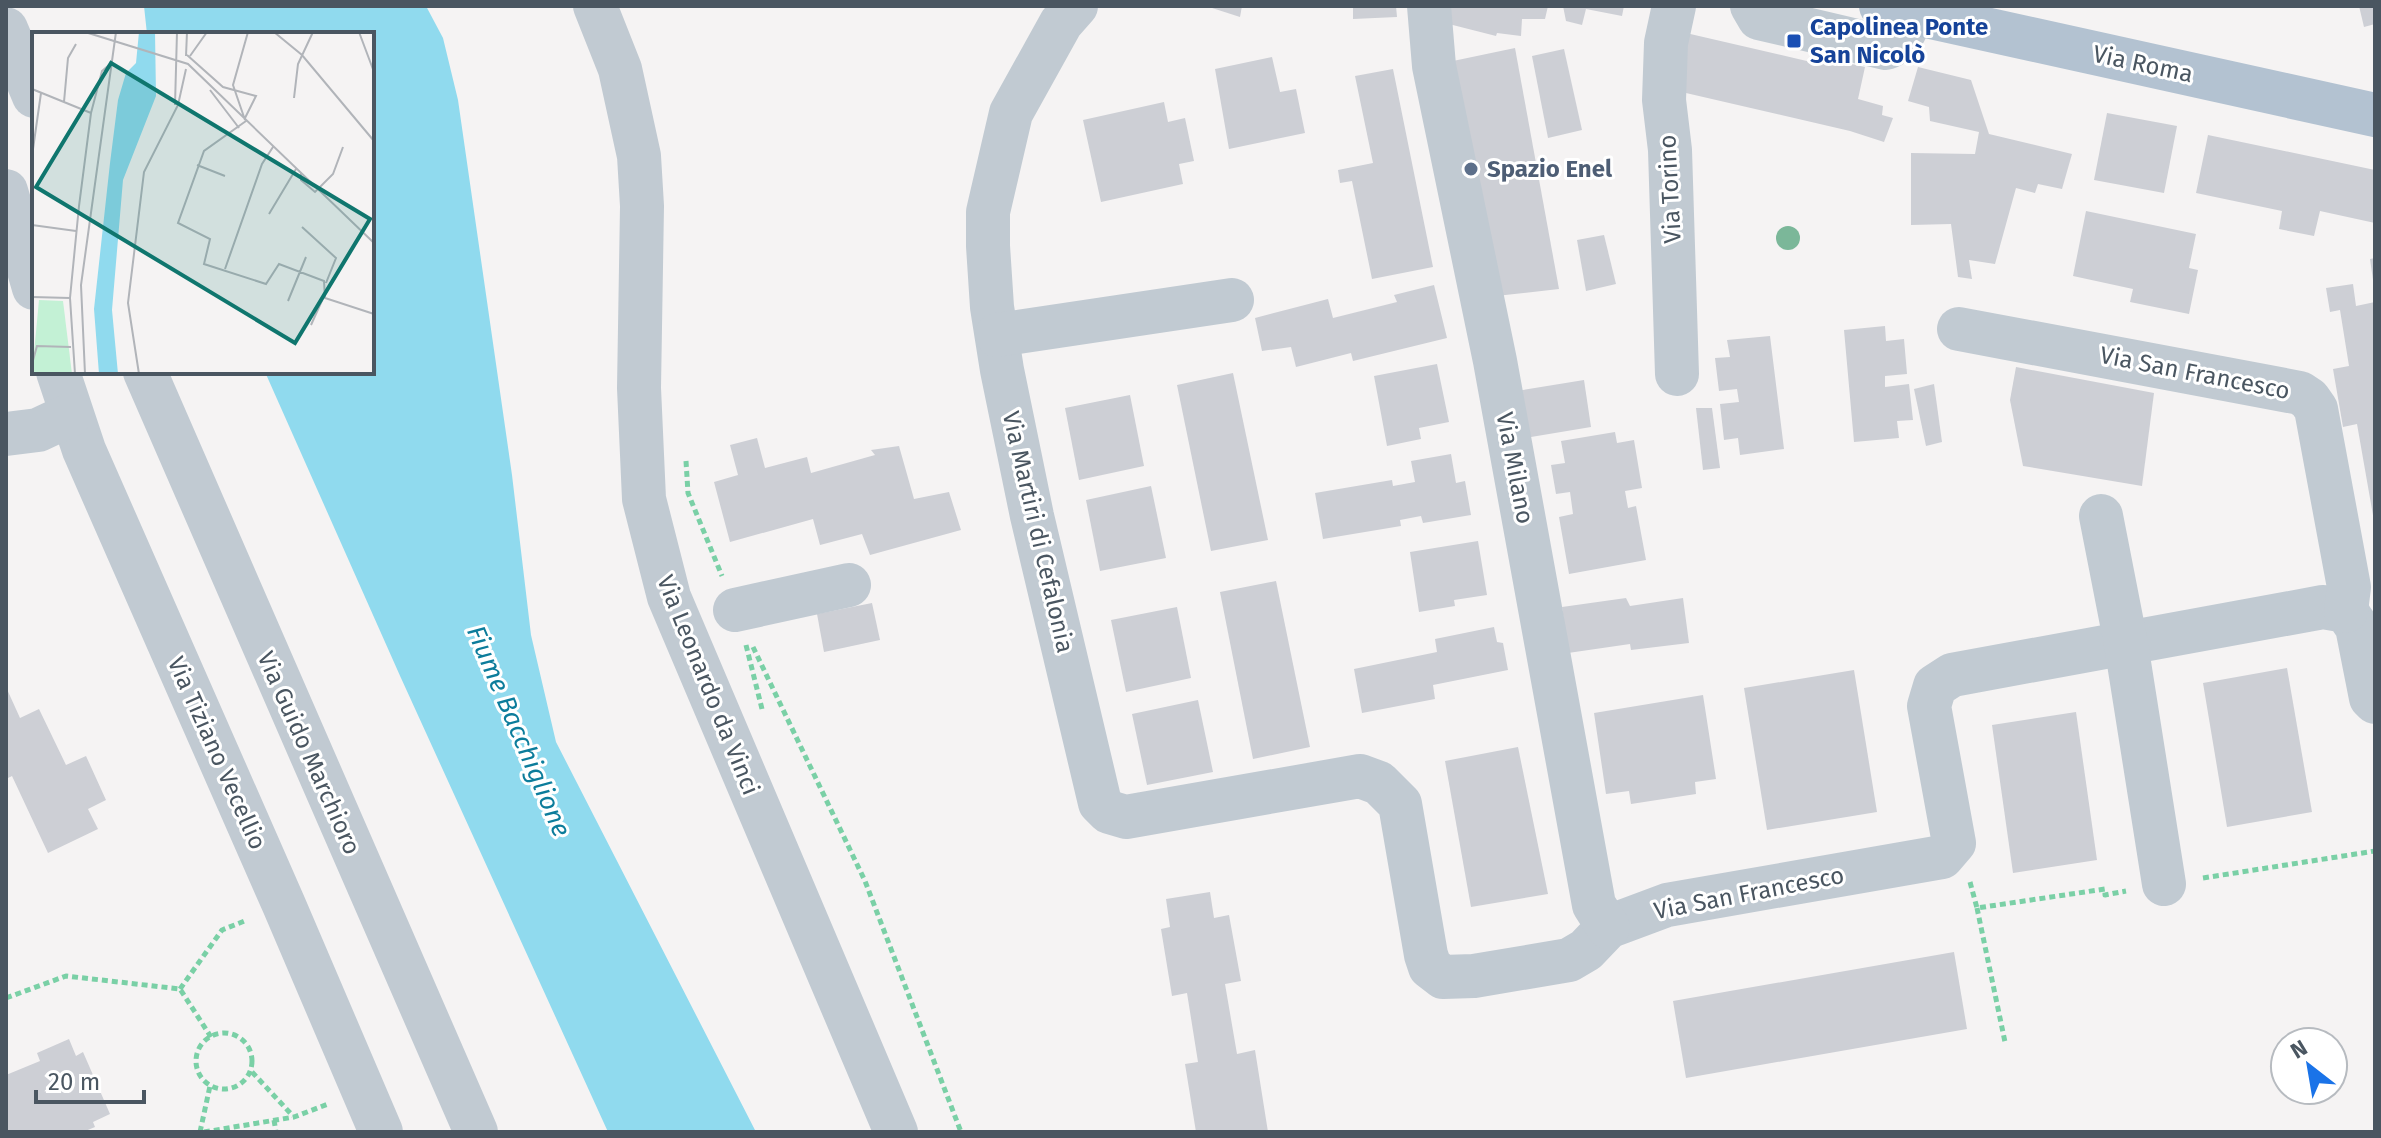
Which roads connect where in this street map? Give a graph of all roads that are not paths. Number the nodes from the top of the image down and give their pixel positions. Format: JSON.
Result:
{"nodes":[{"id":1,"x":595,"y":6,"type":"edge"},
{"id":2,"x":625,"y":6,"type":"edge"},
{"id":3,"x":1429,"y":6,"type":"edge"},
{"id":4,"x":1674,"y":6,"type":"edge"},
{"id":5,"x":1752,"y":6,"type":"edge"},
{"id":6,"x":1902,"y":8,"type":"edge"},
{"id":7,"x":1067,"y":12,"type":"edge"},
{"id":8,"x":6,"y":29,"type":"edge"},
{"id":9,"x":620,"y":69,"type":"junction"},
{"id":10,"x":32,"y":91,"type":"edge"},
{"id":11,"x":2375,"y":115,"type":"edge"},
{"id":12,"x":6,"y":191,"type":"edge"},
{"id":13,"x":32,"y":281,"type":"edge"},
{"id":14,"x":1232,"y":300,"type":"dead end"},
{"id":15,"x":1959,"y":329,"type":"dead end"},
{"id":16,"x":997,"y":335,"type":"junction"},
{"id":17,"x":59,"y":374,"type":"edge"},
{"id":18,"x":146,"y":374,"type":"edge"},
{"id":19,"x":1677,"y":374,"type":"dead end"},
{"id":20,"x":70,"y":415,"type":"junction"},
{"id":21,"x":6,"y":434,"type":"edge"},
{"id":22,"x":2101,"y":516,"type":"dead end"},
{"id":23,"x":849,"y":585,"type":"dead end"},
{"id":24,"x":735,"y":610,"type":"road end"},
{"id":25,"x":2346,"y":611,"type":"junction"},
{"id":26,"x":2126,"y":644,"type":"junction"},
{"id":27,"x":2375,"y":702,"type":"edge"},
{"id":28,"x":1109,"y":812,"type":"joint"},
{"id":29,"x":2164,"y":884,"type":"dead end"},
{"id":30,"x":1608,"y":927,"type":"junction"},
{"id":31,"x":381,"y":1132,"type":"edge"},
{"id":32,"x":476,"y":1132,"type":"edge"},
{"id":33,"x":896,"y":1132,"type":"edge"}],
"edges":[{"from":1,"to":9,"type":"street","name":"Via Leonardo da Vinci"},
{"from":2,"to":9,"type":"street","name":"Via Leonardo da Vinci"},
{"from":3,"to":30,"type":"street","name":"Via Milano"},
{"from":4,"to":19,"type":"street","name":"Via Torino"},
{"from":5,"to":6,"type":"street","name":"Via Roma"},
{"from":6,"to":11,"type":"main road","name":"Via Roma"},
{"from":7,"to":16,"type":"street","name":"Via Martiri di Cefalonia"},
{"from":8,"to":10,"type":"street"},
{"from":9,"to":33,"type":"street","name":"Via Leonardo da Vinci"},
{"from":12,"to":13,"type":"street"},
{"from":14,"to":16,"type":"street"},
{"from":15,"to":25,"type":"street","name":"Via San Francesco"},
{"from":16,"to":28,"type":"street","name":"Via Martiri di Cefalonia"},
{"from":17,"to":20,"type":"street","name":"Via Tiziano Vecellio"},
{"from":18,"to":32,"type":"street","name":"Via Guido Marchioro"},
{"from":20,"to":21,"type":"street"},
{"from":20,"to":31,"type":"street","name":"Via Tiziano Vecellio"},
{"from":22,"to":26,"type":"street"},
{"from":23,"to":24,"type":"street"},
{"from":25,"to":26,"type":"street","name":"Via San Francesco"},
{"from":25,"to":27,"type":"street","name":"Via San Francesco"},
{"from":26,"to":29,"type":"street"},
{"from":26,"to":30,"type":"street","name":"Via San Francesco"},
{"from":28,"to":30,"type":"street","name":"Via San Francesco"}]}
